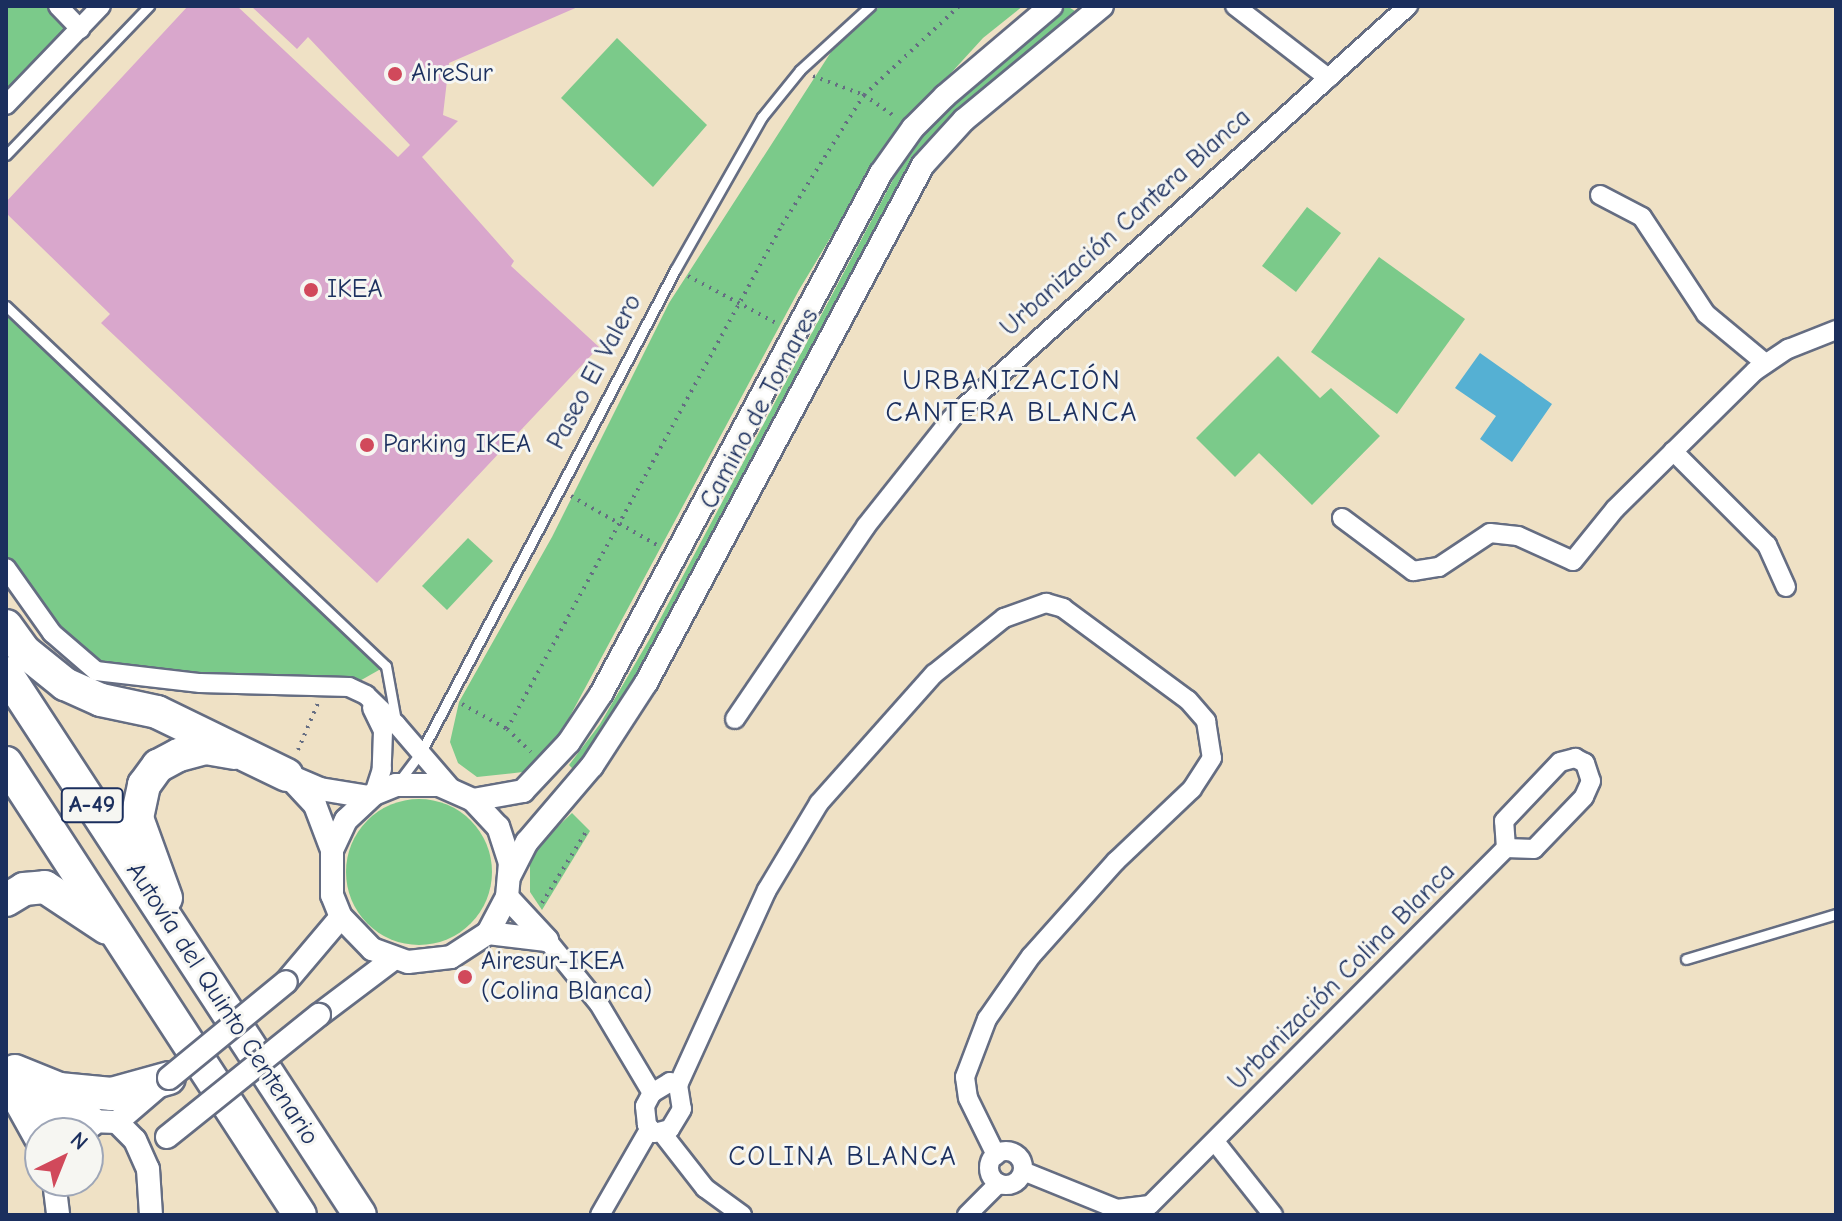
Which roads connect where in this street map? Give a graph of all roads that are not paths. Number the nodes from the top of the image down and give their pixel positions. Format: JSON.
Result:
{"nodes":[{"id":1,"x":58,"y":6,"type":"edge"},
{"id":2,"x":101,"y":6,"type":"edge"},
{"id":3,"x":149,"y":6,"type":"edge"},
{"id":4,"x":870,"y":6,"type":"edge"},
{"id":5,"x":1051,"y":6,"type":"edge"},
{"id":6,"x":1102,"y":6,"type":"edge"},
{"id":7,"x":1235,"y":6,"type":"edge"},
{"id":8,"x":1408,"y":6,"type":"edge"},
{"id":9,"x":80,"y":29,"type":"junction"},
{"id":10,"x":1328,"y":78,"type":"junction"},
{"id":11,"x":6,"y":105,"type":"edge"},
{"id":12,"x":6,"y":155,"type":"edge"},
{"id":13,"x":1600,"y":195,"type":"dead end"},
{"id":14,"x":6,"y":306,"type":"edge"},
{"id":15,"x":1836,"y":330,"type":"edge"},
{"id":16,"x":1765,"y":363,"type":"junction"},
{"id":17,"x":1673,"y":451,"type":"junction"},
{"id":18,"x":1342,"y":518,"type":"dead end"},
{"id":19,"x":6,"y":568,"type":"edge"},
{"id":20,"x":1786,"y":587,"type":"dead end"},
{"id":21,"x":6,"y":626,"type":"edge"},
{"id":22,"x":6,"y":673,"type":"edge"},
{"id":23,"x":366,"y":695,"type":"junction"},
{"id":24,"x":735,"y":719,"type":"dead end"},
{"id":25,"x":396,"y":724,"type":"junction"},
{"id":26,"x":420,"y":754,"type":"junction"},
{"id":27,"x":249,"y":755,"type":"junction"},
{"id":28,"x":6,"y":763,"type":"edge"},
{"id":29,"x":287,"y":775,"type":"junction"},
{"id":30,"x":396,"y":785,"type":"junction"},
{"id":31,"x":451,"y":788,"type":"junction"},
{"id":32,"x":372,"y":796,"type":"junction"},
{"id":33,"x":473,"y":800,"type":"junction"},
{"id":34,"x":1506,"y":848,"type":"junction"},
{"id":35,"x":332,"y":850,"type":"junction"},
{"id":36,"x":508,"y":886,"type":"junction"},
{"id":37,"x":6,"y":900,"type":"edge"},
{"id":38,"x":1836,"y":914,"type":"edge"},
{"id":39,"x":341,"y":917,"type":"junction"},
{"id":40,"x":117,"y":933,"type":"junction"},
{"id":41,"x":488,"y":933,"type":"junction"},
{"id":42,"x":179,"y":938,"type":"junction"},
{"id":43,"x":547,"y":940,"type":"junction"},
{"id":44,"x":393,"y":959,"type":"junction"},
{"id":45,"x":1686,"y":959,"type":"dead end"},
{"id":46,"x":9,"y":1067,"type":"edge"},
{"id":47,"x":169,"y":1078,"type":"junction"},
{"id":48,"x":678,"y":1085,"type":"junction"},
{"id":49,"x":652,"y":1093,"type":"junction"},
{"id":50,"x":31,"y":1117,"type":"edge"},
{"id":51,"x":77,"y":1117,"type":"edge"},
{"id":52,"x":104,"y":1118,"type":"edge"},
{"id":53,"x":104,"y":1129,"type":"edge"},
{"id":54,"x":656,"y":1131,"type":"junction"},
{"id":55,"x":1216,"y":1143,"type":"junction"},
{"id":56,"x":996,"y":1155,"type":"junction"},
{"id":57,"x":148,"y":1169,"type":"junction"},
{"id":58,"x":1023,"y":1171,"type":"junction"},
{"id":59,"x":999,"y":1183,"type":"junction"},
{"id":60,"x":151,"y":1215,"type":"edge"},
{"id":61,"x":300,"y":1215,"type":"edge"},
{"id":62,"x":360,"y":1215,"type":"edge"},
{"id":63,"x":600,"y":1215,"type":"edge"},
{"id":64,"x":742,"y":1215,"type":"edge"},
{"id":65,"x":967,"y":1215,"type":"edge"},
{"id":66,"x":1273,"y":1215,"type":"edge"}],
"edges":[{"from":1,"to":9,"type":"street"},
{"from":2,"to":9,"type":"street"},
{"from":3,"to":12,"type":"lane"},
{"from":4,"to":26,"type":"lane","name":"Paseo El Valero"},
{"from":5,"to":33,"type":"street","name":"Camino de Tomares"},
{"from":6,"to":36,"type":"street","name":"Camino de Tomares"},
{"from":7,"to":10,"type":"street"},
{"from":8,"to":10,"type":"street","name":"Urbanización Cantera Blanca"},
{"from":9,"to":11,"type":"street"},
{"from":10,"to":24,"type":"street","name":"Urbanización Cantera Blanca"},
{"from":13,"to":16,"type":"street"},
{"from":14,"to":25,"type":"lane"},
{"from":15,"to":16,"type":"street"},
{"from":16,"to":17,"type":"street"},
{"from":17,"to":18,"type":"street"},
{"from":17,"to":20,"type":"street"},
{"from":19,"to":23,"type":"street"},
{"from":21,"to":27,"type":"highway"},
{"from":22,"to":42,"type":"highway","name":"Autovía del Quinto Centenario","number":"A-49"},
{"from":23,"to":25,"type":"street"},
{"from":23,"to":32,"type":"street"},
{"from":25,"to":26,"type":"street"},
{"from":26,"to":30,"type":"lane","name":"Paseo El Valero"},
{"from":26,"to":31,"type":"street"},
{"from":27,"to":29,"type":"highway"},
{"from":27,"to":42,"type":"highway"},
{"from":28,"to":40,"type":"highway","name":"Autovía del Quinto Centenario","number":"A-49"},
{"from":29,"to":32,"type":"street"},
{"from":29,"to":35,"type":"street"},
{"from":30,"to":31,"type":"street"},
{"from":30,"to":32,"type":"street"},
{"from":31,"to":33,"type":"street"},
{"from":32,"to":35,"type":"street"},
{"from":33,"to":36,"type":"street"},
{"from":34,"to":34,"type":"street"},
{"from":34,"to":55,"type":"street","name":"Urbanización Colina Blanca"},
{"from":35,"to":39,"type":"street"},
{"from":36,"to":41,"type":"street"},
{"from":36,"to":43,"type":"street"},
{"from":37,"to":40,"type":"highway"},
{"from":38,"to":45,"type":"lane"},
{"from":39,"to":44,"type":"street"},
{"from":39,"to":47,"type":"street","bridge":true},
{"from":40,"to":61,"type":"highway","name":"Autovía del Quinto Centenario","number":"A-49"},
{"from":41,"to":43,"type":"street"},
{"from":41,"to":44,"type":"street"},
{"from":42,"to":62,"type":"highway","name":"Autovía del Quinto Centenario","number":"A-49"},
{"from":43,"to":49,"type":"street"},
{"from":44,"to":57,"type":"street","bridge":true},
{"from":46,"to":47,"type":"highway"},
{"from":46,"to":50,"type":"highway"},
{"from":46,"to":51,"type":"highway"},
{"from":47,"to":52,"type":"street"},
{"from":48,"to":49,"type":"street"},
{"from":48,"to":54,"type":"street"},
{"from":48,"to":56,"type":"street"},
{"from":49,"to":54,"type":"street"},
{"from":53,"to":57,"type":"street"},
{"from":54,"to":63,"type":"street"},
{"from":54,"to":64,"type":"street"},
{"from":55,"to":58,"type":"street","name":"Urbanización Colina Blanca"},
{"from":55,"to":66,"type":"street"},
{"from":56,"to":58,"type":"street"},
{"from":56,"to":59,"type":"street"},
{"from":57,"to":60,"type":"street"},
{"from":58,"to":59,"type":"street"},
{"from":59,"to":65,"type":"street"}]}
